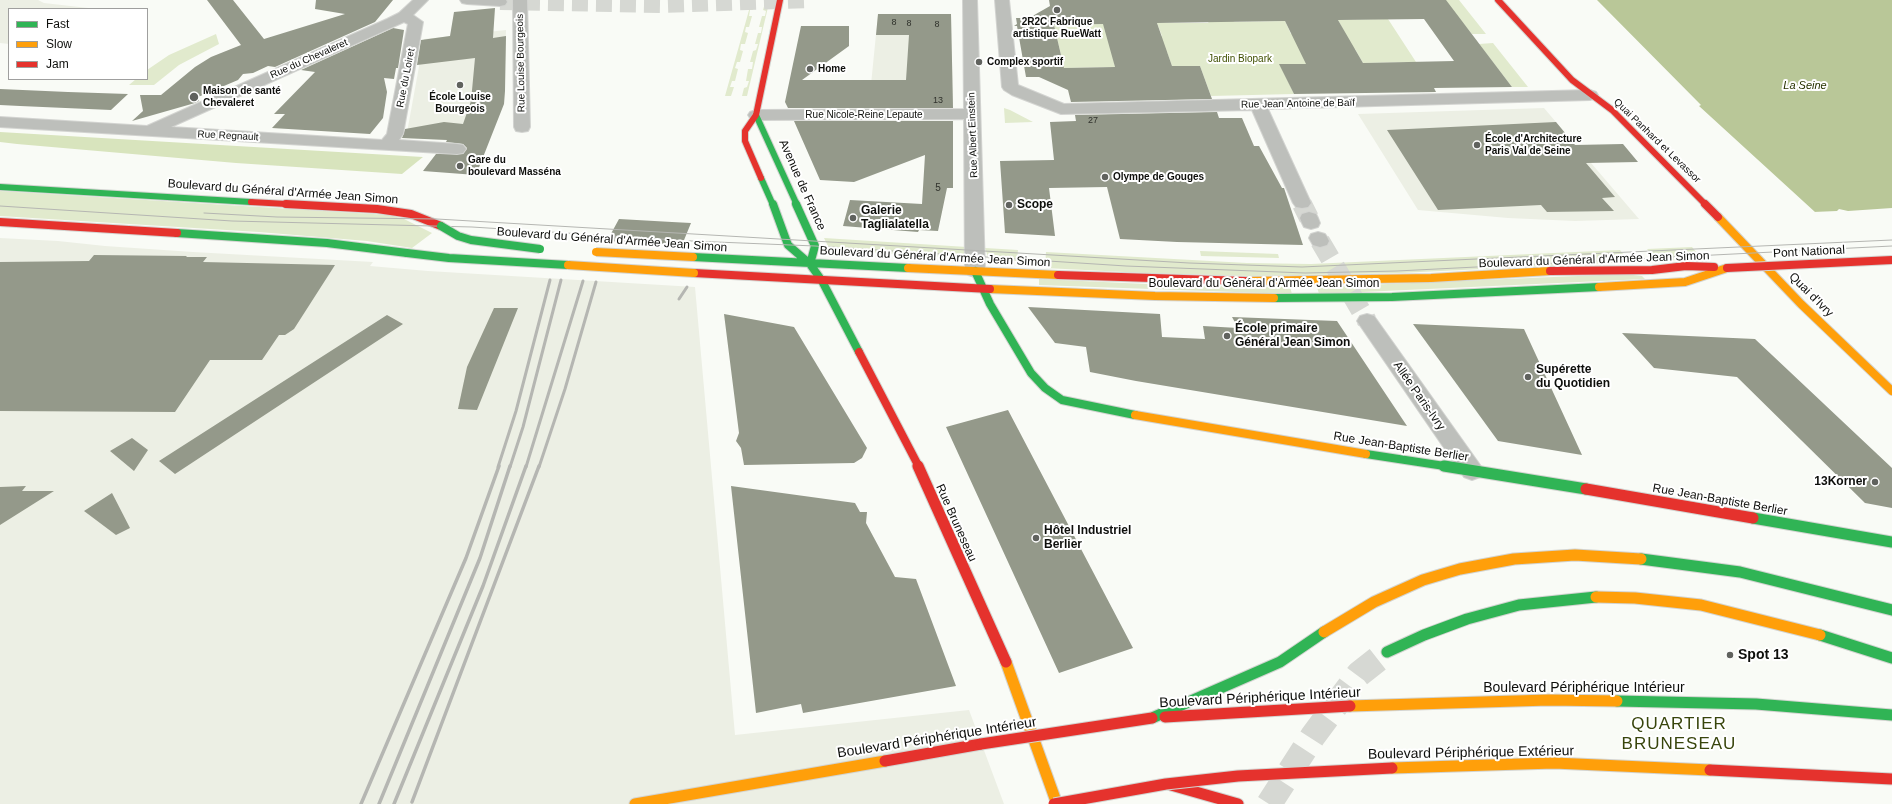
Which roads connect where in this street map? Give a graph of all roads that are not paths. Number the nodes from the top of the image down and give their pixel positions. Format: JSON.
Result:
{"nodes":[{"id":1,"x":421,"y":0,"type":"edge"},
{"id":2,"x":467,"y":0,"type":"edge"},
{"id":3,"x":520,"y":0,"type":"edge"},
{"id":4,"x":780,"y":0,"type":"edge"},
{"id":5,"x":970,"y":0,"type":"edge"},
{"id":6,"x":1002,"y":0,"type":"edge"},
{"id":7,"x":1498,"y":0,"type":"edge"},
{"id":8,"x":500,"y":2,"type":"dead end"},
{"id":9,"x":404,"y":16,"type":"junction"},
{"id":10,"x":1590,"y":95,"type":"junction"},
{"id":11,"x":1258,"y":104,"type":"junction"},
{"id":12,"x":972,"y":114,"type":"junction"},
{"id":13,"x":756,"y":115,"type":"junction"},
{"id":14,"x":0,"y":122,"type":"edge"},
{"id":15,"x":522,"y":127,"type":"dead end"},
{"id":16,"x":149,"y":131,"type":"junction"},
{"id":17,"x":387,"y":145,"type":"junction"},
{"id":18,"x":457,"y":149,"type":"dead end"},
{"id":19,"x":0,"y":187,"type":"edge"},
{"id":20,"x":1715,"y":214,"type":"joint"},
{"id":21,"x":0,"y":222,"type":"edge"},
{"id":22,"x":1312,"y":225,"type":"tunnel mouth"},
{"id":23,"x":547,"y":249,"type":"dead end"},
{"id":24,"x":585,"y":251,"type":"dead end"},
{"id":25,"x":1892,"y":260,"type":"edge"},
{"id":26,"x":810,"y":264,"type":"junction"},
{"id":27,"x":1727,"y":268,"type":"junction"},
{"id":28,"x":975,"y":271,"type":"junction"},
{"id":29,"x":822,"y":281,"type":"junction"},
{"id":30,"x":983,"y":289,"type":"junction"},
{"id":31,"x":1368,"y":321,"type":"tunnel mouth"},
{"id":32,"x":1892,"y":392,"type":"edge"},
{"id":33,"x":1472,"y":471,"type":"junction"},
{"id":34,"x":1892,"y":542,"type":"edge"},
{"id":35,"x":1892,"y":610,"type":"edge"},
{"id":36,"x":1387,"y":652,"type":"tunnel mouth"},
{"id":37,"x":1892,"y":658,"type":"edge"},
{"id":38,"x":1892,"y":715,"type":"edge"},
{"id":39,"x":1152,"y":718,"type":"junction"},
{"id":40,"x":1892,"y":779,"type":"edge"},
{"id":41,"x":1166,"y":784,"type":"junction"},
{"id":42,"x":635,"y":804,"type":"edge"},
{"id":43,"x":1054,"y":804,"type":"edge"},
{"id":44,"x":1057,"y":804,"type":"edge"},
{"id":45,"x":1238,"y":804,"type":"edge"}],
"edges":[{"from":1,"to":9,"type":"street","name":"Rue du Chevaleret"},
{"from":2,"to":8,"type":"street"},
{"from":3,"to":15,"type":"street","name":"Rue Louise Bourgeois"},
{"from":4,"to":13,"type":"main road"},
{"from":5,"to":12,"type":"street","name":"Rue Albert Einstein"},
{"from":6,"to":11,"type":"street","name":"Rue Jean Antoine de Baïf"},
{"from":7,"to":10,"type":"main road","name":"Quai Panhard et Levassor"},
{"from":9,"to":16,"type":"street","name":"Rue du Chevaleret"},
{"from":9,"to":17,"type":"street","name":"Rue du Loiret"},
{"from":10,"to":11,"type":"street","name":"Rue Jean Antoine de Baïf"},
{"from":10,"to":20,"type":"main road","name":"Quai Panhard et Levassor"},
{"from":11,"to":22,"type":"street"},
{"from":12,"to":13,"type":"street","name":"Rue Nicole-Reine Lepaute"},
{"from":12,"to":28,"type":"street","name":"Rue Albert Einstein"},
{"from":13,"to":26,"type":"main road","name":"Avenue de France"},
{"from":13,"to":26,"type":"main road"},
{"from":14,"to":16,"type":"street","name":"Rue Regnault"},
{"from":16,"to":17,"type":"street","name":"Rue Regnault"},
{"from":17,"to":18,"type":"street","name":"Rue Regnault"},
{"from":19,"to":23,"type":"main road","name":"Boulevard du Général d'Armée Jean Simon","bridge":true},
{"from":20,"to":32,"type":"main road","name":"Quai d'Ivry"},
{"from":21,"to":29,"type":"main road","name":"Boulevard du Général d'Armée Jean Simon","bridge":true},
{"from":24,"to":26,"type":"main road","name":"Boulevard du Général d'Armée Jean Simon","bridge":true},
{"from":25,"to":27,"type":"main road","name":"Pont National","bridge":true},
{"from":26,"to":28,"type":"main road","name":"Boulevard du Général d'Armée Jean Simon"},
{"from":26,"to":29,"type":"main road","name":"Rue Bruneseau"},
{"from":27,"to":28,"type":"main road","name":"Boulevard du Général d'Armée Jean Simon"},
{"from":27,"to":30,"type":"main road","name":"Boulevard du Général d'Armée Jean Simon"},
{"from":28,"to":30,"type":"main road","name":"Rue Jean-Baptiste Berlier"},
{"from":29,"to":30,"type":"main road","name":"Boulevard du Général d'Armée Jean Simon"},
{"from":29,"to":44,"type":"main road","name":"Rue Bruneseau"},
{"from":30,"to":33,"type":"main road","name":"Rue Jean-Baptiste Berlier"},
{"from":31,"to":33,"type":"street","name":"Allée Paris-Ivry"},
{"from":33,"to":34,"type":"main road","name":"Rue Jean-Baptiste Berlier"},
{"from":35,"to":39,"type":"main road"},
{"from":36,"to":37,"type":"main road"},
{"from":38,"to":39,"type":"main road","name":"Boulevard Périphérique Intérieur"},
{"from":39,"to":42,"type":"main road","name":"Boulevard Périphérique Intérieur","bridge":true},
{"from":40,"to":41,"type":"main road","name":"Boulevard Périphérique Extérieur","bridge":true},
{"from":41,"to":43,"type":"main road","name":"Boulevard Périphérique Extérieur","bridge":true},
{"from":41,"to":45,"type":"main road"}]}
